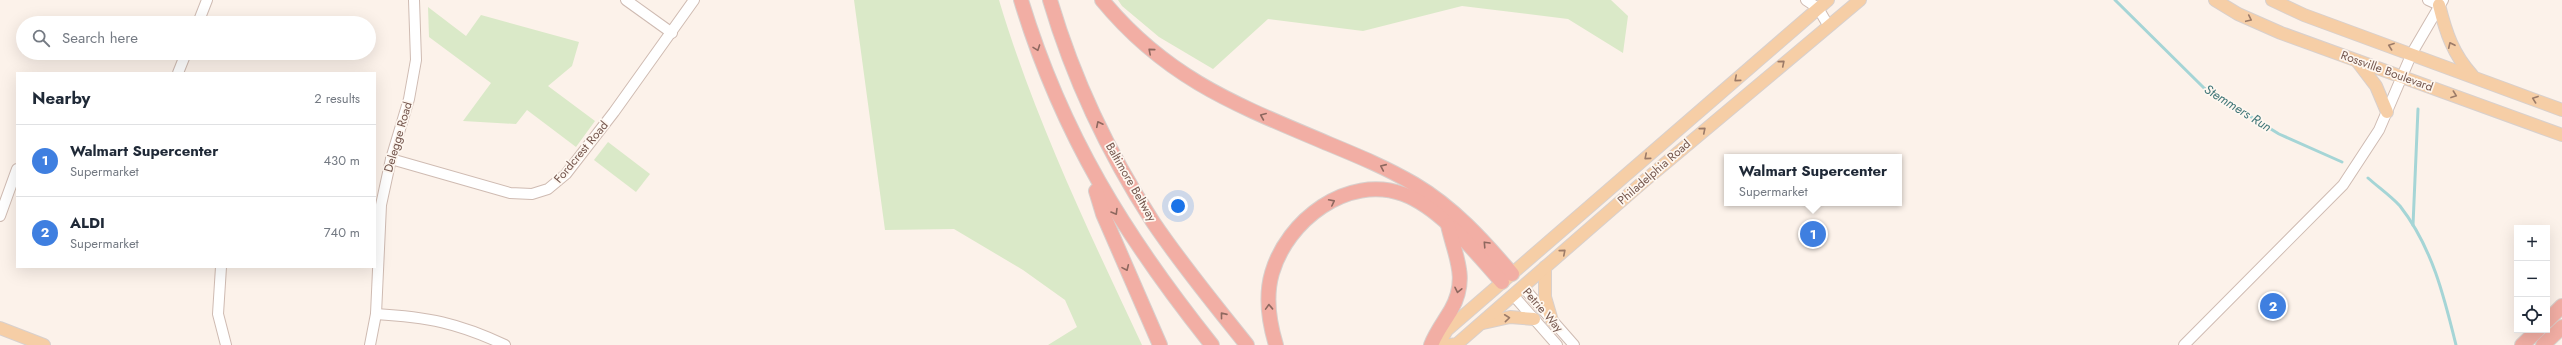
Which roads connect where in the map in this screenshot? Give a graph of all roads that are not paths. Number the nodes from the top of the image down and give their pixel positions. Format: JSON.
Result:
{"nodes":[{"id":1,"x":207,"y":0,"type":"edge"},
{"id":2,"x":414,"y":0,"type":"edge"},
{"id":3,"x":626,"y":0,"type":"edge"},
{"id":4,"x":694,"y":0,"type":"edge"},
{"id":5,"x":1021,"y":0,"type":"edge"},
{"id":6,"x":1050,"y":0,"type":"edge"},
{"id":7,"x":1102,"y":0,"type":"edge"},
{"id":8,"x":1806,"y":0,"type":"edge"},
{"id":9,"x":1828,"y":0,"type":"edge"},
{"id":10,"x":1860,"y":0,"type":"edge"},
{"id":11,"x":2215,"y":0,"type":"edge"},
{"id":12,"x":2272,"y":0,"type":"edge"},
{"id":13,"x":2437,"y":2,"type":"edge"},
{"id":14,"x":1818,"y":8,"type":"junction"},
{"id":15,"x":201,"y":16,"type":"edge"},
{"id":16,"x":1828,"y":25,"type":"junction"},
{"id":17,"x":672,"y":33,"type":"junction"},
{"id":18,"x":2412,"y":54,"type":"junction"},
{"id":19,"x":183,"y":60,"type":"edge"},
{"id":20,"x":2356,"y":60,"type":"junction"},
{"id":21,"x":178,"y":72,"type":"edge"},
{"id":22,"x":2473,"y":76,"type":"junction"},
{"id":23,"x":2403,"y":77,"type":"junction"},
{"id":24,"x":2562,"y":110,"type":"edge"},
{"id":25,"x":2388,"y":112,"type":"junction"},
{"id":26,"x":2562,"y":135,"type":"edge"},
{"id":27,"x":391,"y":160,"type":"junction"},
{"id":28,"x":1088,"y":166,"type":"junction"},
{"id":29,"x":16,"y":172,"type":"edge"},
{"id":30,"x":0,"y":216,"type":"edge"},
{"id":31,"x":1448,"y":225,"type":"junction"},
{"id":32,"x":1545,"y":267,"type":"junction"},
{"id":33,"x":222,"y":268,"type":"edge"},
{"id":34,"x":1507,"y":278,"type":"junction"},
{"id":35,"x":1523,"y":287,"type":"junction"},
{"id":36,"x":1513,"y":295,"type":"junction"},
{"id":37,"x":2562,"y":306,"type":"edge"},
{"id":38,"x":376,"y":314,"type":"junction"},
{"id":39,"x":2550,"y":318,"type":"edge"},
{"id":40,"x":1534,"y":319,"type":"junction"},
{"id":41,"x":1552,"y":321,"type":"junction"},
{"id":42,"x":1480,"y":324,"type":"junction"},
{"id":43,"x":2562,"y":327,"type":"edge"},
{"id":44,"x":0,"y":328,"type":"edge"},
{"id":45,"x":2535,"y":333,"type":"edge"},
{"id":46,"x":44,"y":345,"type":"edge"},
{"id":47,"x":226,"y":345,"type":"edge"},
{"id":48,"x":370,"y":345,"type":"edge"},
{"id":49,"x":505,"y":345,"type":"edge"},
{"id":50,"x":1160,"y":345,"type":"edge"},
{"id":51,"x":1212,"y":345,"type":"edge"},
{"id":52,"x":1247,"y":345,"type":"edge"},
{"id":53,"x":1276,"y":345,"type":"edge"},
{"id":54,"x":1431,"y":345,"type":"edge"},
{"id":55,"x":1438,"y":345,"type":"edge"},
{"id":56,"x":1450,"y":345,"type":"edge"},
{"id":57,"x":1557,"y":345,"type":"edge"},
{"id":58,"x":1574,"y":345,"type":"edge"},
{"id":59,"x":2184,"y":345,"type":"edge"},
{"id":60,"x":2522,"y":345,"type":"edge"},
{"id":61,"x":2543,"y":345,"type":"edge"}],
"edges":[{"from":1,"to":15,"type":"street"},
{"from":2,"to":27,"type":"street","name":"Delegge Road"},
{"from":3,"to":17,"type":"street"},
{"from":4,"to":17,"type":"street","name":"Fordcrest Road"},
{"from":5,"to":28,"type":"highway","one_way":true},
{"from":52,"to":6,"type":"highway","name":"Baltimore Beltway","one_way":true},
{"from":34,"to":7,"type":"highway","one_way":true},
{"from":8,"to":14,"type":"street"},
{"from":9,"to":14,"type":"main road","name":"Philadelphia Road"},
{"from":10,"to":16,"type":"main road","name":"Philadelphia Road"},
{"from":11,"to":20,"type":"main road","name":"Rossville Boulevard","one_way":true},
{"from":18,"to":12,"type":"main road","name":"Rossville Boulevard","one_way":true},
{"from":13,"to":18,"type":"street"},
{"from":22,"to":13,"type":"main road","one_way":true},
{"from":14,"to":16,"type":"street"},
{"from":14,"to":34,"type":"main road","name":"Philadelphia Road","one_way":true},
{"from":32,"to":16,"type":"main road","name":"Philadelphia Road","one_way":true},
{"from":17,"to":27,"type":"street","name":"Fordcrest Road"},
{"from":18,"to":22,"type":"main road","name":"Rossville Boulevard"},
{"from":18,"to":23,"type":"street"},
{"from":19,"to":21,"type":"street"},
{"from":20,"to":23,"type":"main road","name":"Rossville Boulevard"},
{"from":20,"to":25,"type":"main road"},
{"from":24,"to":22,"type":"main road","name":"Rossville Boulevard","one_way":true},
{"from":23,"to":25,"type":"street"},
{"from":23,"to":26,"type":"main road","name":"Rossville Boulevard","one_way":true},
{"from":25,"to":59,"type":"street"},
{"from":27,"to":38,"type":"street","name":"Delegge Road"},
{"from":28,"to":50,"type":"highway","one_way":true},
{"from":28,"to":51,"type":"highway","one_way":true},
{"from":29,"to":30,"type":"street"},
{"from":31,"to":34,"type":"highway"},
{"from":53,"to":31,"type":"highway","one_way":true},
{"from":31,"to":54,"type":"highway","one_way":true},
{"from":32,"to":35,"type":"main road","name":"Philadelphia Road"},
{"from":32,"to":41,"type":"main road"},
{"from":33,"to":47,"type":"street"},
{"from":34,"to":35,"type":"main road","name":"Petrie Way"},
{"from":34,"to":36,"type":"main road","name":"Petrie Way"},
{"from":34,"to":55,"type":"main road","name":"Philadelphia Road"},
{"from":35,"to":36,"type":"main road","name":"Philadelphia Road"},
{"from":35,"to":41,"type":"street","name":"Petrie Way"},
{"from":36,"to":40,"type":"street","name":"Petrie Way"},
{"from":36,"to":42,"type":"main road","name":"Philadelphia Road"},
{"from":37,"to":39,"type":"highway"},
{"from":38,"to":48,"type":"street","name":"Delegge Road"},
{"from":38,"to":49,"type":"street"},
{"from":42,"to":40,"type":"main road","one_way":true},
{"from":40,"to":57,"type":"street","name":"Petrie Way"},
{"from":41,"to":58,"type":"street","name":"Petrie Way"},
{"from":42,"to":56,"type":"main road","name":"Philadelphia Road"},
{"from":43,"to":61,"type":"highway"},
{"from":44,"to":46,"type":"main road"},
{"from":45,"to":60,"type":"highway"}]}
